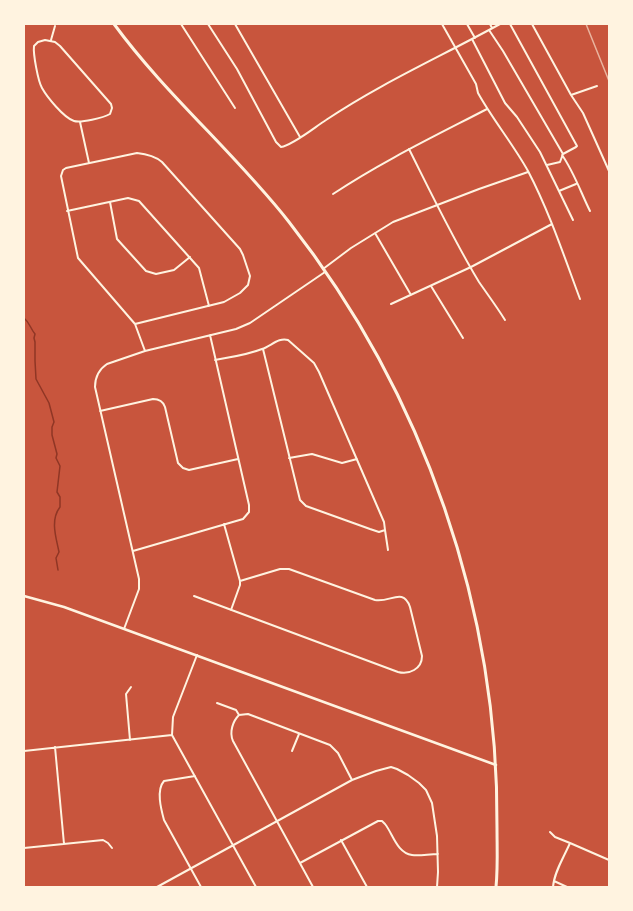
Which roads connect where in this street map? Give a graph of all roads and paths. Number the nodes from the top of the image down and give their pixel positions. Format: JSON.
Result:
{"nodes":[{"id":1,"x":114,"y":24,"type":"edge"},
{"id":2,"x":181,"y":24,"type":"edge"},
{"id":3,"x":208,"y":24,"type":"edge"},
{"id":4,"x":235,"y":24,"type":"edge"},
{"id":5,"x":442,"y":24,"type":"edge"},
{"id":6,"x":467,"y":24,"type":"edge"},
{"id":7,"x":490,"y":24,"type":"edge"},
{"id":8,"x":500,"y":24,"type":"edge"},
{"id":9,"x":510,"y":24,"type":"edge"},
{"id":10,"x":532,"y":24,"type":"edge"},
{"id":11,"x":55,"y":26,"type":"dead end"},
{"id":12,"x":492,"y":28,"type":"junction"},
{"id":13,"x":489,"y":30,"type":"junction"},
{"id":14,"x":475,"y":38,"type":"junction"},
{"id":15,"x":472,"y":39,"type":"junction"},
{"id":16,"x":50,"y":40,"type":"junction"},
{"id":17,"x":455,"y":47,"type":"junction"},
{"id":18,"x":597,"y":86,"type":"dead end"},
{"id":19,"x":571,"y":95,"type":"junction"},
{"id":20,"x":235,"y":108,"type":"dead end"},
{"id":21,"x":487,"y":108,"type":"junction"},
{"id":22,"x":80,"y":122,"type":"junction"},
{"id":23,"x":300,"y":137,"type":"junction"},
{"id":24,"x":409,"y":149,"type":"junction"},
{"id":25,"x":562,"y":154,"type":"junction"},
{"id":26,"x":88,"y":163,"type":"junction"},
{"id":27,"x":547,"y":165,"type":"junction"},
{"id":28,"x":609,"y":171,"type":"edge"},
{"id":29,"x":528,"y":172,"type":"junction"},
{"id":30,"x":576,"y":184,"type":"junction"},
{"id":31,"x":559,"y":191,"type":"junction"},
{"id":32,"x":333,"y":194,"type":"dead end"},
{"id":33,"x":110,"y":202,"type":"junction"},
{"id":34,"x":437,"y":206,"type":"junction"},
{"id":35,"x":67,"y":211,"type":"junction"},
{"id":36,"x":590,"y":211,"type":"dead end"},
{"id":37,"x":573,"y":220,"type":"dead end"},
{"id":38,"x":552,"y":224,"type":"junction"},
{"id":39,"x":375,"y":233,"type":"junction"},
{"id":40,"x":190,"y":257,"type":"junction"},
{"id":41,"x":471,"y":266,"type":"junction"},
{"id":42,"x":325,"y":270,"type":"junction"},
{"id":43,"x":430,"y":286,"type":"junction"},
{"id":44,"x":411,"y":295,"type":"junction"},
{"id":45,"x":580,"y":299,"type":"dead end"},
{"id":46,"x":391,"y":304,"type":"dead end"},
{"id":47,"x":209,"y":306,"type":"junction"},
{"id":48,"x":505,"y":320,"type":"dead end"},
{"id":49,"x":135,"y":324,"type":"junction"},
{"id":50,"x":210,"y":335,"type":"junction"},
{"id":51,"x":463,"y":338,"type":"dead end"},
{"id":52,"x":263,"y":349,"type":"junction"},
{"id":53,"x":145,"y":351,"type":"junction"},
{"id":54,"x":215,"y":360,"type":"junction"},
{"id":55,"x":100,"y":411,"type":"junction"},
{"id":56,"x":238,"y":458,"type":"junction"},
{"id":57,"x":289,"y":458,"type":"junction"},
{"id":58,"x":357,"y":459,"type":"junction"},
{"id":59,"x":224,"y":524,"type":"junction"},
{"id":60,"x":385,"y":530,"type":"junction"},
{"id":61,"x":388,"y":550,"type":"dead end"},
{"id":62,"x":133,"y":551,"type":"junction"},
{"id":63,"x":240,"y":580,"type":"junction"},
{"id":64,"x":24,"y":596,"type":"edge"},
{"id":65,"x":194,"y":596,"type":"dead end"},
{"id":66,"x":231,"y":610,"type":"junction"},
{"id":67,"x":124,"y":629,"type":"junction"},
{"id":68,"x":197,"y":655,"type":"junction"},
{"id":69,"x":131,"y":687,"type":"dead end"},
{"id":70,"x":217,"y":703,"type":"dead end"},
{"id":71,"x":240,"y":715,"type":"junction"},
{"id":72,"x":299,"y":733,"type":"junction"},
{"id":73,"x":172,"y":735,"type":"junction"},
{"id":74,"x":130,"y":740,"type":"junction"},
{"id":75,"x":55,"y":747,"type":"junction"},
{"id":76,"x":24,"y":750,"type":"edge"},
{"id":77,"x":292,"y":751,"type":"dead end"},
{"id":78,"x":496,"y":765,"type":"junction"},
{"id":79,"x":195,"y":776,"type":"junction"},
{"id":80,"x":352,"y":780,"type":"junction"},
{"id":81,"x":276,"y":821,"type":"junction"},
{"id":82,"x":550,"y":832,"type":"dead end"},
{"id":83,"x":341,"y":840,"type":"junction"},
{"id":84,"x":64,"y":844,"type":"junction"},
{"id":85,"x":570,"y":844,"type":"junction"},
{"id":86,"x":233,"y":845,"type":"junction"},
{"id":87,"x":24,"y":848,"type":"edge"},
{"id":88,"x":112,"y":848,"type":"dead end"},
{"id":89,"x":438,"y":854,"type":"junction"},
{"id":90,"x":609,"y":860,"type":"edge"},
{"id":91,"x":24,"y":863,"type":"edge"},
{"id":92,"x":300,"y":863,"type":"junction"},
{"id":93,"x":190,"y":868,"type":"junction"},
{"id":94,"x":24,"y":870,"type":"edge"},
{"id":95,"x":554,"y":881,"type":"junction"},
{"id":96,"x":157,"y":887,"type":"edge"},
{"id":97,"x":201,"y":887,"type":"edge"},
{"id":98,"x":256,"y":887,"type":"edge"},
{"id":99,"x":313,"y":887,"type":"edge"},
{"id":100,"x":367,"y":887,"type":"edge"},
{"id":101,"x":437,"y":887,"type":"edge"},
{"id":102,"x":496,"y":887,"type":"edge"},
{"id":103,"x":553,"y":887,"type":"edge"},
{"id":104,"x":567,"y":887,"type":"edge"}],
"edges":[{"from":1,"to":42,"type":"main road"},
{"from":2,"to":20,"type":"street"},
{"from":3,"to":23,"type":"street"},
{"from":4,"to":23,"type":"street"},
{"from":5,"to":17,"type":"street"},
{"from":6,"to":14,"type":"street"},
{"from":7,"to":12,"type":"street"},
{"from":8,"to":12,"type":"street"},
{"from":9,"to":25,"type":"street"},
{"from":10,"to":19,"type":"street"},
{"from":11,"to":16,"type":"street"},
{"from":12,"to":13,"type":"street"},
{"from":13,"to":14,"type":"street"},
{"from":13,"to":25,"type":"street"},
{"from":14,"to":15,"type":"street"},
{"from":15,"to":17,"type":"street"},
{"from":15,"to":27,"type":"street"},
{"from":16,"to":22,"type":"street"},
{"from":16,"to":22,"type":"street"},
{"from":17,"to":21,"type":"street"},
{"from":17,"to":23,"type":"street"},
{"from":18,"to":19,"type":"street"},
{"from":19,"to":28,"type":"street"},
{"from":21,"to":24,"type":"street"},
{"from":21,"to":29,"type":"street"},
{"from":22,"to":26,"type":"street"},
{"from":24,"to":32,"type":"street"},
{"from":24,"to":34,"type":"street"},
{"from":25,"to":27,"type":"street"},
{"from":25,"to":30,"type":"street"},
{"from":26,"to":35,"type":"street"},
{"from":26,"to":47,"type":"street"},
{"from":27,"to":31,"type":"street"},
{"from":29,"to":34,"type":"street"},
{"from":29,"to":38,"type":"street"},
{"from":30,"to":31,"type":"street"},
{"from":30,"to":36,"type":"street"},
{"from":31,"to":37,"type":"street"},
{"from":33,"to":35,"type":"street"},
{"from":33,"to":40,"type":"street"},
{"from":33,"to":40,"type":"street"},
{"from":34,"to":39,"type":"street"},
{"from":34,"to":41,"type":"street"},
{"from":35,"to":49,"type":"street"},
{"from":38,"to":41,"type":"street"},
{"from":38,"to":45,"type":"street"},
{"from":39,"to":42,"type":"street"},
{"from":39,"to":44,"type":"street"},
{"from":40,"to":47,"type":"street"},
{"from":41,"to":43,"type":"street"},
{"from":41,"to":48,"type":"street"},
{"from":42,"to":50,"type":"street"},
{"from":42,"to":78,"type":"main road"},
{"from":43,"to":44,"type":"street"},
{"from":43,"to":51,"type":"street"},
{"from":44,"to":46,"type":"street"},
{"from":47,"to":49,"type":"street"},
{"from":49,"to":53,"type":"street"},
{"from":50,"to":53,"type":"street"},
{"from":50,"to":54,"type":"street"},
{"from":52,"to":54,"type":"street"},
{"from":52,"to":57,"type":"street"},
{"from":52,"to":58,"type":"street"},
{"from":53,"to":55,"type":"street"},
{"from":54,"to":56,"type":"street"},
{"from":55,"to":56,"type":"street"},
{"from":55,"to":62,"type":"street"},
{"from":56,"to":59,"type":"street"},
{"from":57,"to":58,"type":"street"},
{"from":57,"to":60,"type":"street"},
{"from":58,"to":60,"type":"street"},
{"from":59,"to":62,"type":"street"},
{"from":59,"to":63,"type":"street"},
{"from":60,"to":61,"type":"street"},
{"from":62,"to":67,"type":"street"},
{"from":63,"to":66,"type":"street"},
{"from":63,"to":66,"type":"street"},
{"from":64,"to":67,"type":"street"},
{"from":65,"to":66,"type":"street"},
{"from":67,"to":68,"type":"street"},
{"from":68,"to":73,"type":"street"},
{"from":68,"to":78,"type":"street"},
{"from":69,"to":74,"type":"street"},
{"from":70,"to":71,"type":"street"},
{"from":71,"to":72,"type":"street"},
{"from":71,"to":81,"type":"street"},
{"from":72,"to":77,"type":"street"},
{"from":72,"to":80,"type":"street"},
{"from":73,"to":74,"type":"street"},
{"from":73,"to":79,"type":"street"},
{"from":74,"to":75,"type":"street"},
{"from":75,"to":76,"type":"street"},
{"from":75,"to":84,"type":"street"},
{"from":78,"to":102,"type":"main road"},
{"from":79,"to":86,"type":"street"},
{"from":79,"to":93,"type":"street"},
{"from":80,"to":81,"type":"street"},
{"from":80,"to":89,"type":"street"},
{"from":81,"to":86,"type":"street"},
{"from":81,"to":92,"type":"street"},
{"from":82,"to":85,"type":"street"},
{"from":83,"to":89,"type":"street"},
{"from":83,"to":92,"type":"street"},
{"from":83,"to":100,"type":"street"},
{"from":84,"to":87,"type":"street"},
{"from":84,"to":88,"type":"street"},
{"from":85,"to":90,"type":"street"},
{"from":85,"to":95,"type":"street"},
{"from":86,"to":93,"type":"street"},
{"from":86,"to":98,"type":"street"},
{"from":89,"to":101,"type":"street"},
{"from":91,"to":94,"type":"street"},
{"from":92,"to":99,"type":"street"},
{"from":93,"to":96,"type":"street"},
{"from":93,"to":97,"type":"street"},
{"from":95,"to":103,"type":"street"},
{"from":95,"to":104,"type":"street"}]}
